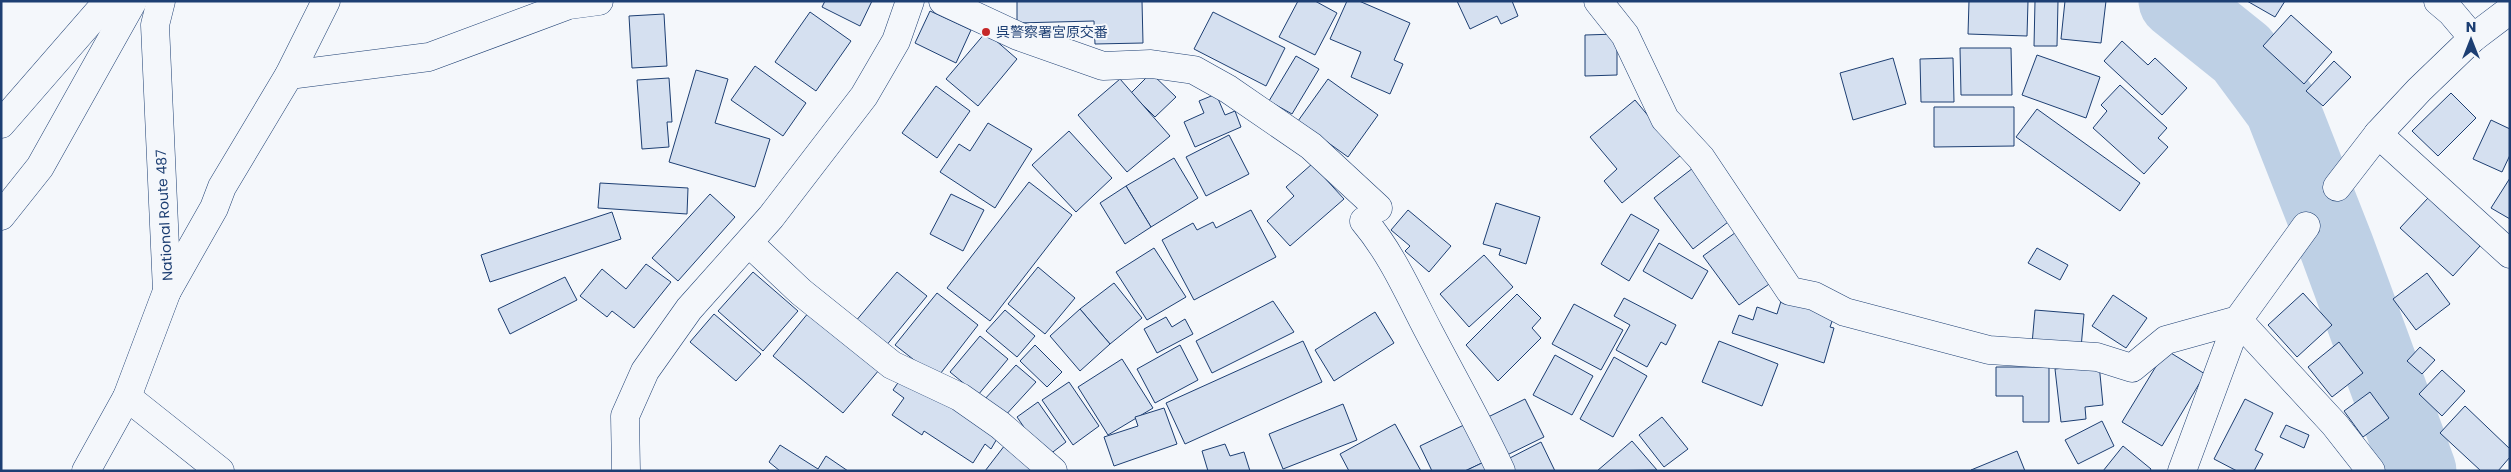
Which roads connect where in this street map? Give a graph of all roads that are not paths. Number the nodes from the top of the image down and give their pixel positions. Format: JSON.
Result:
{"nodes":[{"id":1,"x":108,"y":1,"type":"edge"},
{"id":2,"x":134,"y":1,"type":"edge"},
{"id":3,"x":161,"y":1,"type":"edge"},
{"id":4,"x":326,"y":1,"type":"edge"},
{"id":5,"x":599,"y":1,"type":"edge"},
{"id":6,"x":910,"y":1,"type":"edge"},
{"id":7,"x":943,"y":1,"type":"edge"},
{"id":8,"x":1598,"y":1,"type":"edge"},
{"id":9,"x":2438,"y":1,"type":"edge"},
{"id":10,"x":2510,"y":10,"type":"edge"},
{"id":11,"x":2473,"y":38,"type":"junction"},
{"id":12,"x":289,"y":75,"type":"junction"},
{"id":13,"x":1,"y":124,"type":"edge"},
{"id":14,"x":2378,"y":134,"type":"junction"},
{"id":15,"x":2337,"y":187,"type":"dead end"},
{"id":16,"x":1,"y":216,"type":"edge"},
{"id":17,"x":2306,"y":226,"type":"dead end"},
{"id":18,"x":749,"y":243,"type":"junction"},
{"id":19,"x":2510,"y":254,"type":"edge"},
{"id":20,"x":167,"y":291,"type":"junction"},
{"id":21,"x":2238,"y":320,"type":"junction"},
{"id":22,"x":127,"y":397,"type":"junction"},
{"id":23,"x":86,"y":471,"type":"edge"},
{"id":24,"x":220,"y":471,"type":"edge"},
{"id":25,"x":626,"y":471,"type":"edge"},
{"id":26,"x":1053,"y":471,"type":"edge"},
{"id":27,"x":1501,"y":471,"type":"edge"},
{"id":28,"x":2182,"y":471,"type":"edge"},
{"id":29,"x":2371,"y":471,"type":"edge"}],
"edges":[{"from":1,"to":13,"type":"main road"},
{"from":2,"to":16,"type":"main road"},
{"from":3,"to":20,"type":"main road","name":"National Route 487"},
{"from":4,"to":12,"type":"main road"},
{"from":5,"to":12,"type":"main road"},
{"from":6,"to":18,"type":"main road"},
{"from":7,"to":27,"type":"main road"},
{"from":8,"to":21,"type":"main road"},
{"from":9,"to":11,"type":"main road"},
{"from":10,"to":11,"type":"main road"},
{"from":11,"to":14,"type":"main road"},
{"from":12,"to":20,"type":"main road"},
{"from":14,"to":15,"type":"main road"},
{"from":14,"to":19,"type":"main road"},
{"from":17,"to":21,"type":"main road"},
{"from":18,"to":25,"type":"main road"},
{"from":18,"to":26,"type":"main road"},
{"from":20,"to":22,"type":"main road","name":"National Route 487"},
{"from":21,"to":28,"type":"main road"},
{"from":21,"to":29,"type":"main road"},
{"from":22,"to":23,"type":"main road","name":"National Route 487"},
{"from":22,"to":24,"type":"main road"}]}
